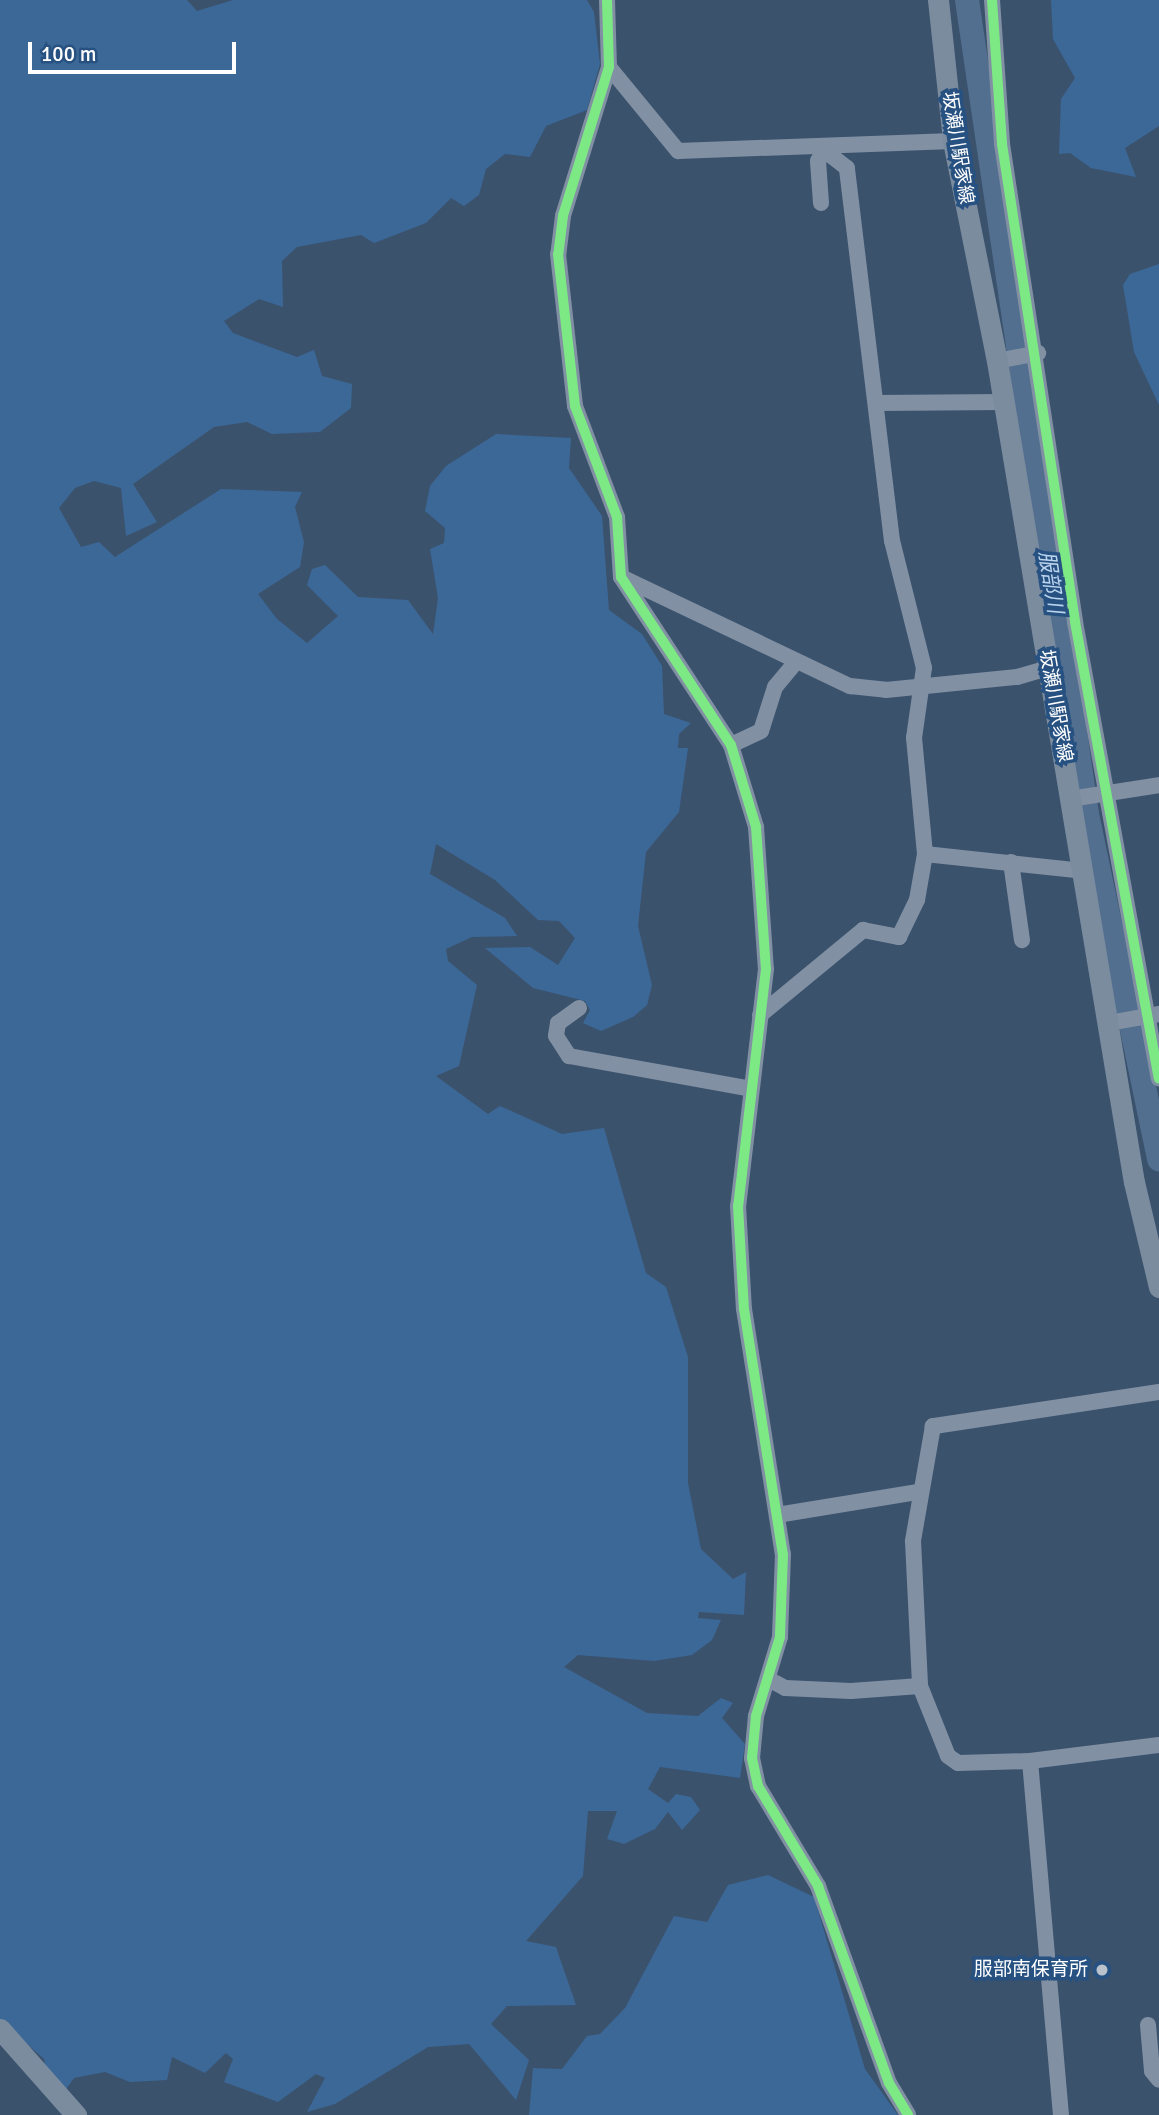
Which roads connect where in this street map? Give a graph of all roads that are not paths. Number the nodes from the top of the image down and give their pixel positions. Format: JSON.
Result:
{"nodes":[{"id":1,"x":607,"y":0,"type":"edge"},
{"id":2,"x":937,"y":0,"type":"edge"},
{"id":3,"x":992,"y":0,"type":"edge"},
{"id":4,"x":609,"y":67,"type":"junction"},
{"id":5,"x":953,"y":141,"type":"junction"},
{"id":6,"x":824,"y":150,"type":"junction"},
{"id":7,"x":821,"y":203,"type":"dead end"},
{"id":8,"x":1038,"y":353,"type":"junction"},
{"id":9,"x":1002,"y":360,"type":"junction"},
{"id":10,"x":1004,"y":402,"type":"junction"},
{"id":11,"x":876,"y":403,"type":"junction"},
{"id":12,"x":621,"y":577,"type":"junction"},
{"id":13,"x":796,"y":662,"type":"junction"},
{"id":14,"x":1048,"y":668,"type":"junction"},
{"id":15,"x":925,"y":685,"type":"junction"},
{"id":16,"x":731,"y":745,"type":"junction"},
{"id":17,"x":1159,"y":785,"type":"edge"},
{"id":18,"x":1106,"y":795,"type":"junction"},
{"id":19,"x":1074,"y":798,"type":"junction"},
{"id":20,"x":925,"y":854,"type":"junction"},
{"id":21,"x":1011,"y":862,"type":"junction"},
{"id":22,"x":1083,"y":871,"type":"junction"},
{"id":23,"x":1022,"y":940,"type":"dead end"},
{"id":24,"x":579,"y":1008,"type":"dead end"},
{"id":25,"x":761,"y":1015,"type":"junction"},
{"id":26,"x":1148,"y":1018,"type":"edge"},
{"id":27,"x":1113,"y":1023,"type":"junction"},
{"id":28,"x":1159,"y":1078,"type":"edge"},
{"id":29,"x":747,"y":1088,"type":"junction"},
{"id":30,"x":1159,"y":1287,"type":"edge"},
{"id":31,"x":1159,"y":1392,"type":"edge"},
{"id":32,"x":918,"y":1492,"type":"junction"},
{"id":33,"x":777,"y":1516,"type":"junction"},
{"id":34,"x":772,"y":1681,"type":"junction"},
{"id":35,"x":920,"y":1686,"type":"junction"},
{"id":36,"x":1159,"y":1745,"type":"edge"},
{"id":37,"x":1030,"y":1760,"type":"junction"},
{"id":38,"x":1148,"y":2025,"type":"dead end"},
{"id":39,"x":0,"y":2029,"type":"edge"},
{"id":40,"x":1159,"y":2080,"type":"edge"},
{"id":41,"x":66,"y":2112,"type":"edge"},
{"id":42,"x":908,"y":2115,"type":"edge"},
{"id":43,"x":1061,"y":2115,"type":"edge"}],
"edges":[{"from":1,"to":4,"type":"street"},
{"from":2,"to":5,"type":"main road","name":"坂瀬川駅家線"},
{"from":3,"to":8,"type":"street"},
{"from":4,"to":6,"type":"street"},
{"from":4,"to":12,"type":"street"},
{"from":5,"to":6,"type":"street"},
{"from":5,"to":9,"type":"main road","name":"坂瀬川駅家線"},
{"from":6,"to":7,"type":"street"},
{"from":6,"to":11,"type":"street"},
{"from":8,"to":9,"type":"street"},
{"from":8,"to":18,"type":"street"},
{"from":9,"to":10,"type":"main road","name":"坂瀬川駅家線"},
{"from":10,"to":11,"type":"street"},
{"from":10,"to":14,"type":"main road","name":"坂瀬川駅家線"},
{"from":11,"to":15,"type":"street"},
{"from":12,"to":13,"type":"street"},
{"from":12,"to":16,"type":"street"},
{"from":13,"to":15,"type":"street"},
{"from":13,"to":16,"type":"street"},
{"from":14,"to":15,"type":"street"},
{"from":14,"to":19,"type":"main road","name":"坂瀬川駅家線"},
{"from":15,"to":20,"type":"street"},
{"from":16,"to":25,"type":"street"},
{"from":17,"to":18,"type":"street"},
{"from":18,"to":19,"type":"street"},
{"from":18,"to":26,"type":"street"},
{"from":19,"to":22,"type":"main road","name":"坂瀬川駅家線"},
{"from":20,"to":21,"type":"street"},
{"from":20,"to":25,"type":"street"},
{"from":21,"to":22,"type":"street"},
{"from":21,"to":23,"type":"street"},
{"from":22,"to":27,"type":"main road","name":"坂瀬川駅家線"},
{"from":24,"to":29,"type":"street"},
{"from":25,"to":29,"type":"street"},
{"from":26,"to":27,"type":"street"},
{"from":26,"to":28,"type":"street"},
{"from":27,"to":30,"type":"main road","name":"坂瀬川駅家線"},
{"from":29,"to":33,"type":"street"},
{"from":31,"to":32,"type":"street"},
{"from":32,"to":33,"type":"street"},
{"from":32,"to":35,"type":"street"},
{"from":33,"to":34,"type":"street"},
{"from":34,"to":35,"type":"street"},
{"from":34,"to":42,"type":"street"},
{"from":35,"to":37,"type":"street"},
{"from":36,"to":37,"type":"street"},
{"from":37,"to":43,"type":"street"},
{"from":38,"to":40,"type":"street"},
{"from":39,"to":41,"type":"main road"}]}
